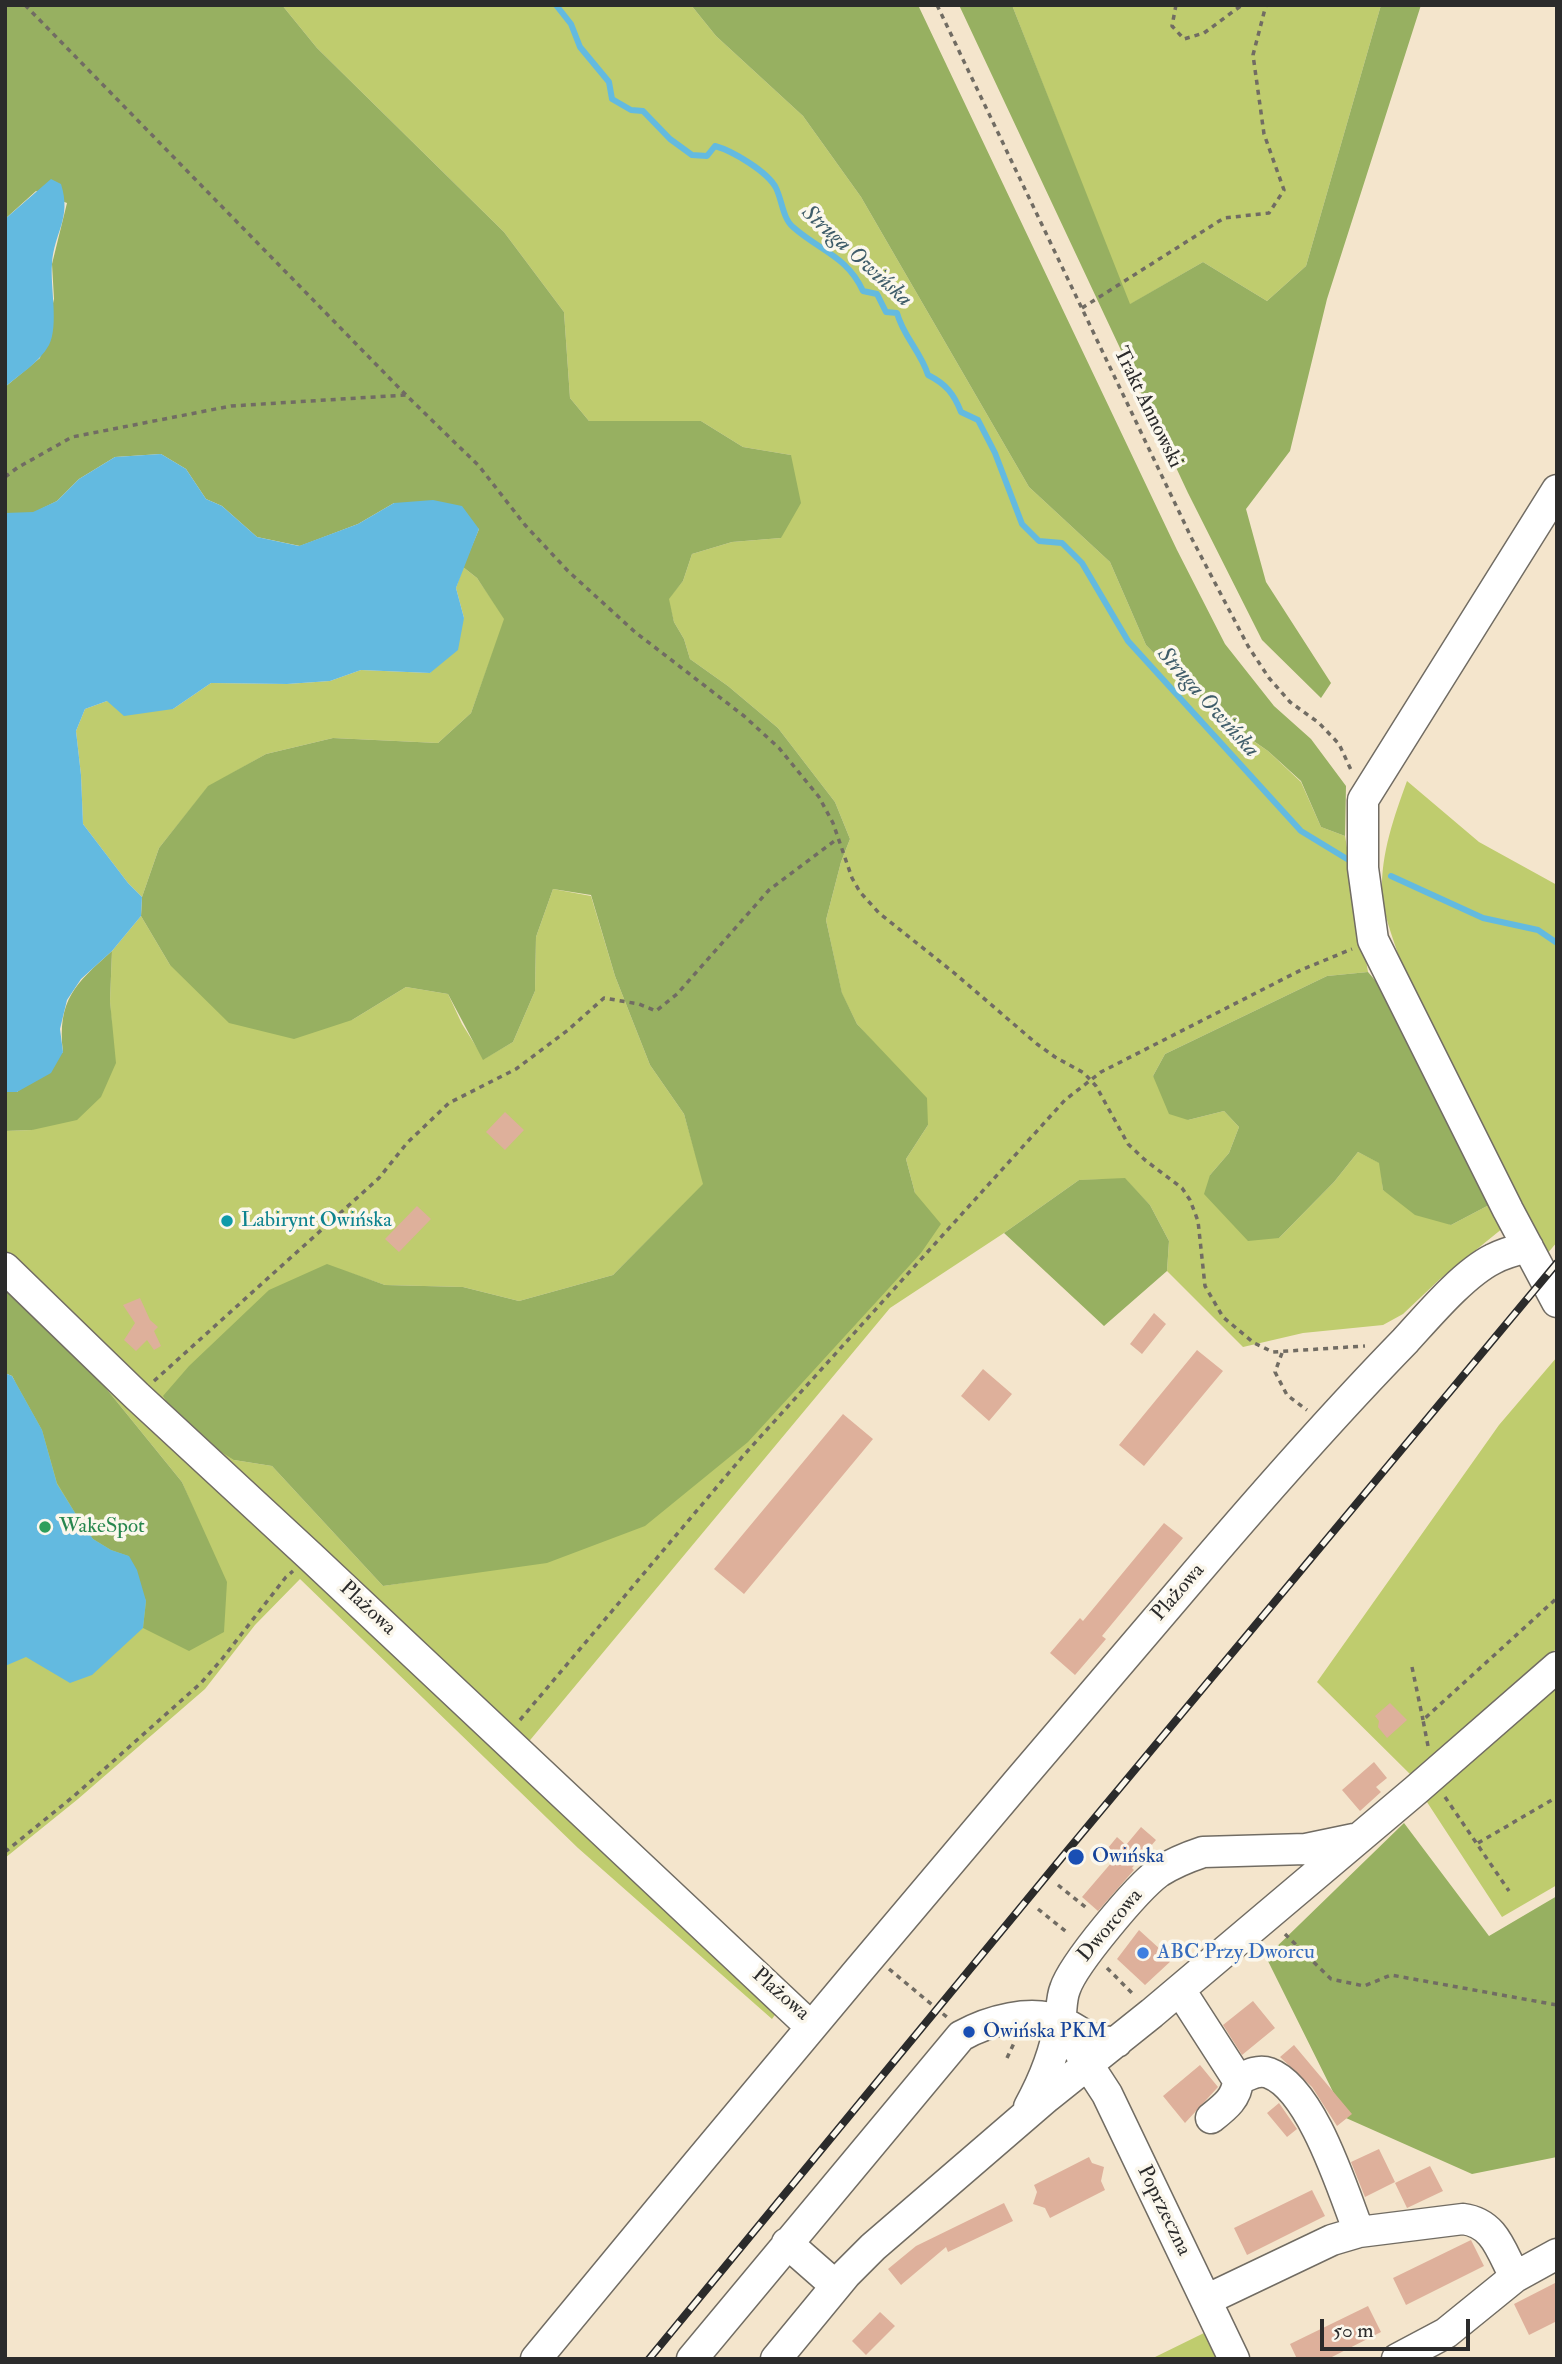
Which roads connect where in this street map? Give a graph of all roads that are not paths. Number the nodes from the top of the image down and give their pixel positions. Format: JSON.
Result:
{"nodes":[{"id":1,"x":1557,"y":490,"type":"edge"},
{"id":2,"x":1528,"y":1247,"type":"junction"},
{"id":3,"x":5,"y":1268,"type":"edge"},
{"id":4,"x":1557,"y":1302,"type":"edge"},
{"id":5,"x":1557,"y":1667,"type":"edge"},
{"id":6,"x":1360,"y":1837,"type":"junction"},
{"id":7,"x":1293,"y":1850,"type":"junction"},
{"id":8,"x":1303,"y":1884,"type":"junction"},
{"id":9,"x":1180,"y":1990,"type":"junction"},
{"id":10,"x":1060,"y":2021,"type":"junction"},
{"id":11,"x":810,"y":2025,"type":"junction"},
{"id":12,"x":1117,"y":2042,"type":"junction"},
{"id":13,"x":1089,"y":2066,"type":"junction"},
{"id":14,"x":1238,"y":2080,"type":"junction"},
{"id":15,"x":1211,"y":2118,"type":"dead end"},
{"id":16,"x":1019,"y":2122,"type":"junction"},
{"id":17,"x":988,"y":2148,"type":"junction"},
{"id":18,"x":1359,"y":2232,"type":"junction"},
{"id":19,"x":788,"y":2244,"type":"junction"},
{"id":20,"x":1557,"y":2253,"type":"edge"},
{"id":21,"x":1515,"y":2277,"type":"junction"},
{"id":22,"x":836,"y":2286,"type":"junction"},
{"id":23,"x":1206,"y":2301,"type":"junction"},
{"id":24,"x":536,"y":2359,"type":"edge"},
{"id":25,"x":692,"y":2359,"type":"edge"},
{"id":26,"x":776,"y":2359,"type":"edge"},
{"id":27,"x":1234,"y":2359,"type":"edge"},
{"id":28,"x":1397,"y":2359,"type":"edge"}],
"edges":[{"from":1,"to":2,"type":"street"},
{"from":2,"to":4,"type":"street"},
{"from":2,"to":11,"type":"street","name":"Plażowa"},
{"from":3,"to":11,"type":"street","name":"Plażowa"},
{"from":5,"to":6,"type":"street","name":"Dworcowa"},
{"from":6,"to":7,"type":"street","name":"Dworcowa"},
{"from":6,"to":8,"type":"street","name":"Dworcowa"},
{"from":7,"to":8,"type":"street"},
{"from":7,"to":10,"type":"street","name":"Dworcowa"},
{"from":8,"to":9,"type":"street","name":"Dworcowa"},
{"from":9,"to":12,"type":"street","name":"Dworcowa"},
{"from":9,"to":14,"type":"street"},
{"from":10,"to":12,"type":"street"},
{"from":10,"to":13,"type":"street"},
{"from":10,"to":16,"type":"street","name":"Dworcowa"},
{"from":10,"to":17,"type":"street"},
{"from":10,"to":19,"type":"street"},
{"from":11,"to":24,"type":"street"},
{"from":12,"to":13,"type":"street","name":"Dworcowa"},
{"from":13,"to":16,"type":"street","name":"Dworcowa"},
{"from":13,"to":23,"type":"street","name":"Poprzeczna"},
{"from":14,"to":15,"type":"street"},
{"from":14,"to":18,"type":"street"},
{"from":16,"to":17,"type":"street","name":"Dworcowa"},
{"from":17,"to":22,"type":"street","name":"Dworcowa"},
{"from":18,"to":21,"type":"street"},
{"from":18,"to":23,"type":"street"},
{"from":19,"to":22,"type":"street"},
{"from":19,"to":25,"type":"street"},
{"from":20,"to":21,"type":"street"},
{"from":21,"to":28,"type":"street"},
{"from":22,"to":26,"type":"street","name":"Dworcowa"},
{"from":23,"to":27,"type":"street","name":"Poprzeczna"}]}
